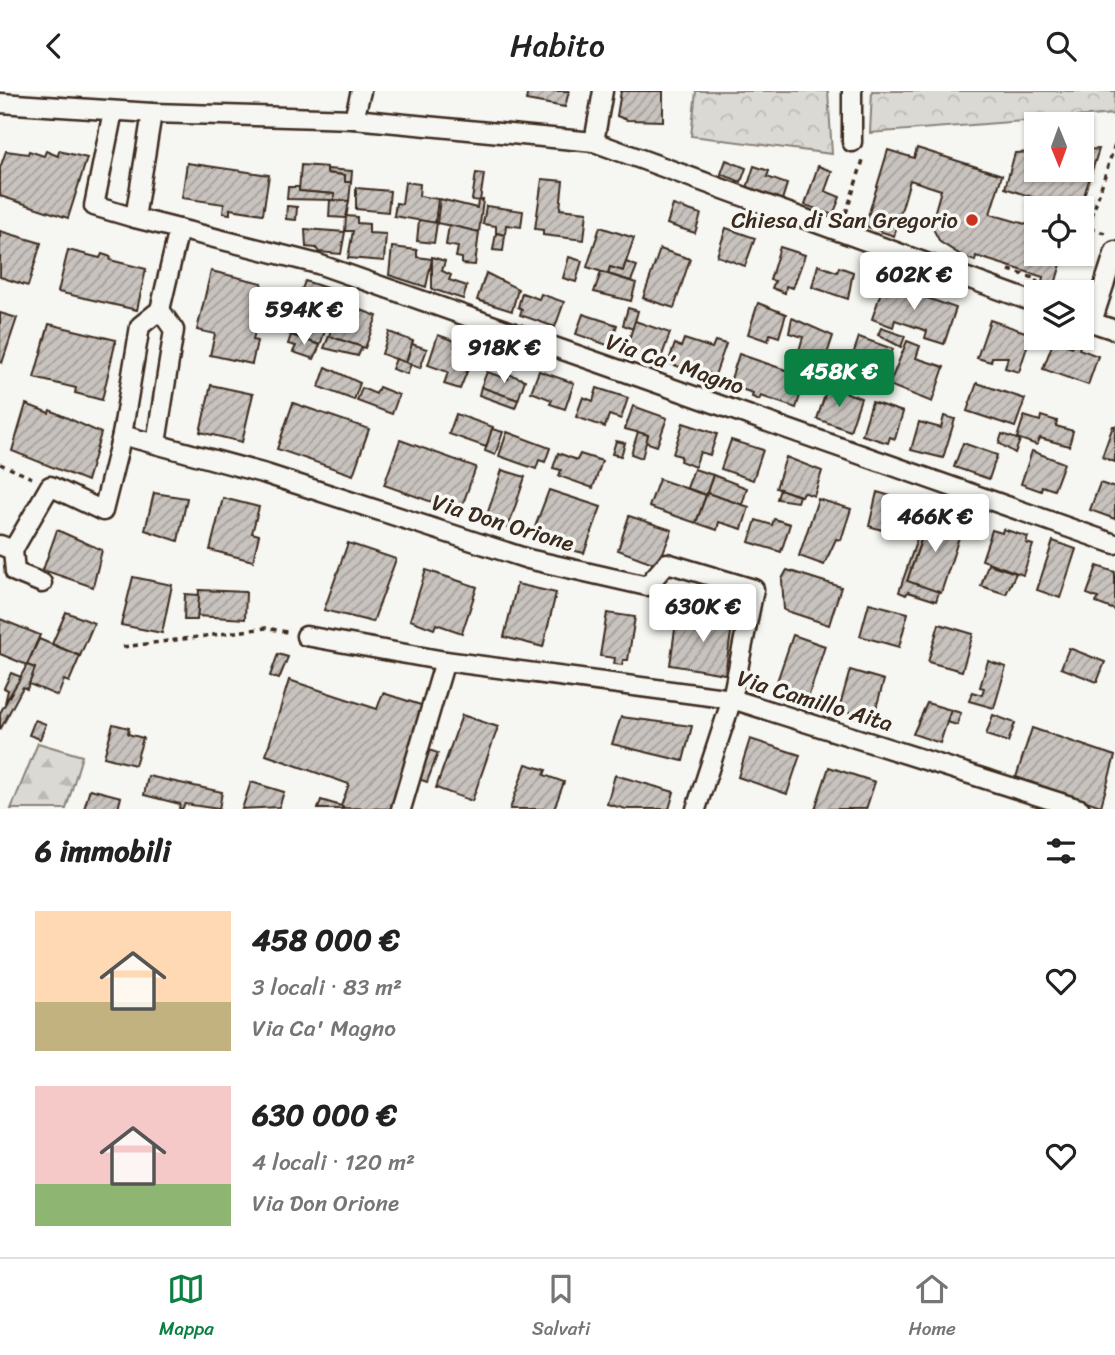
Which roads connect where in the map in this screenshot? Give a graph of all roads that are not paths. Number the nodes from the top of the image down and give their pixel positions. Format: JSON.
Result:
{"nodes":[{"id":1,"x":360,"y":91,"type":"edge"},
{"id":2,"x":603,"y":91,"type":"edge"},
{"id":3,"x":852,"y":91,"type":"edge"},
{"id":4,"x":0,"y":103,"type":"edge"},
{"id":5,"x":113,"y":111,"type":"junction"},
{"id":6,"x":152,"y":113,"type":"junction"},
{"id":7,"x":354,"y":119,"type":"junction"},
{"id":8,"x":594,"y":142,"type":"junction"},
{"id":9,"x":852,"y":142,"type":"road end"},
{"id":10,"x":135,"y":218,"type":"junction"},
{"id":11,"x":179,"y":229,"type":"junction"},
{"id":12,"x":1113,"y":243,"type":"edge"},
{"id":13,"x":1024,"y":299,"type":"edge"},
{"id":14,"x":1094,"y":299,"type":"edge"},
{"id":15,"x":160,"y":310,"type":"junction"},
{"id":16,"x":1094,"y":322,"type":"edge"},
{"id":17,"x":1115,"y":330,"type":"edge"},
{"id":18,"x":122,"y":435,"type":"junction"},
{"id":19,"x":156,"y":443,"type":"junction"},
{"id":20,"x":1115,"y":544,"type":"edge"},
{"id":21,"x":7,"y":548,"type":"edge"},
{"id":22,"x":42,"y":583,"type":"dead end"},
{"id":23,"x":306,"y":636,"type":"road end"},
{"id":24,"x":445,"y":661,"type":"junction"},
{"id":25,"x":732,"y":699,"type":"junction"},
{"id":26,"x":401,"y":809,"type":"edge"},
{"id":27,"x":696,"y":809,"type":"edge"},
{"id":28,"x":1080,"y":809,"type":"edge"}],
"edges":[{"from":1,"to":7,"type":"street"},
{"from":2,"to":8,"type":"street"},
{"from":3,"to":9,"type":"street"},
{"from":4,"to":5,"type":"street"},
{"from":5,"to":6,"type":"street"},
{"from":5,"to":10,"type":"street","name":"Via Ca' Magno"},
{"from":6,"to":7,"type":"street"},
{"from":6,"to":10,"type":"street"},
{"from":7,"to":8,"type":"street"},
{"from":8,"to":13,"type":"street"},
{"from":10,"to":11,"type":"street","name":"Via Ca' Magno"},
{"from":11,"to":15,"type":"street"},
{"from":11,"to":20,"type":"street","name":"Via Ca' Magno"},
{"from":12,"to":14,"type":"street"},
{"from":15,"to":18,"type":"street"},
{"from":15,"to":19,"type":"street"},
{"from":16,"to":17,"type":"street"},
{"from":18,"to":19,"type":"street","name":"Via Don Orione"},
{"from":18,"to":21,"type":"street"},
{"from":19,"to":25,"type":"street","name":"Via Don Orione"},
{"from":21,"to":22,"type":"street"},
{"from":23,"to":24,"type":"street","name":"Via Camillo Aita"},
{"from":24,"to":25,"type":"street","name":"Via Camillo Aita"},
{"from":24,"to":26,"type":"street"},
{"from":25,"to":27,"type":"street"},
{"from":25,"to":28,"type":"street","name":"Via Camillo Aita"}]}
